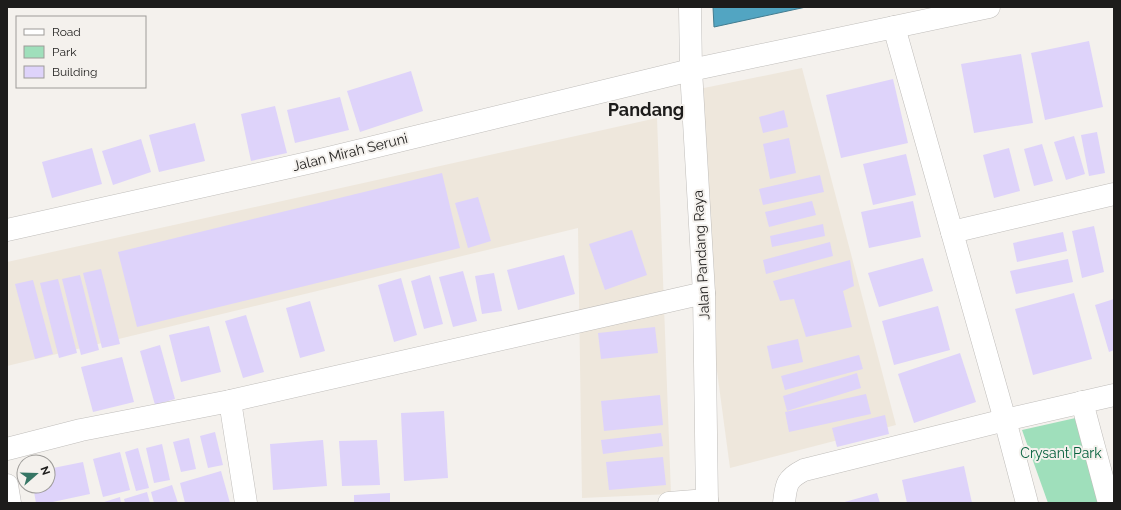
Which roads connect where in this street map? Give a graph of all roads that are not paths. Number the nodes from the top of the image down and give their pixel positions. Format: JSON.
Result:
{"nodes":[{"id":1,"x":690,"y":7,"type":"edge"},
{"id":2,"x":989,"y":7,"type":"edge"},
{"id":3,"x":894,"y":27,"type":"junction"},
{"id":4,"x":691,"y":70,"type":"junction"},
{"id":5,"x":1114,"y":194,"type":"edge"},
{"id":6,"x":7,"y":230,"type":"edge"},
{"id":7,"x":952,"y":232,"type":"junction"},
{"id":8,"x":704,"y":293,"type":"junction"},
{"id":9,"x":1114,"y":395,"type":"edge"},
{"id":10,"x":230,"y":401,"type":"junction"},
{"id":11,"x":1082,"y":402,"type":"junction"},
{"id":12,"x":1005,"y":420,"type":"junction"},
{"id":13,"x":7,"y":449,"type":"edge"},
{"id":14,"x":7,"y":485,"type":"edge"},
{"id":15,"x":707,"y":501,"type":"edge"},
{"id":16,"x":10,"y":503,"type":"edge"},
{"id":17,"x":246,"y":503,"type":"edge"},
{"id":18,"x":669,"y":503,"type":"edge"},
{"id":19,"x":784,"y":503,"type":"edge"},
{"id":20,"x":1026,"y":503,"type":"edge"},
{"id":21,"x":1109,"y":503,"type":"edge"}],
"edges":[{"from":1,"to":4,"type":"street","name":"Jalan Pandang Raya"},
{"from":2,"to":3,"type":"street","name":"Jalan Mirah Seruni"},
{"from":3,"to":4,"type":"street","name":"Jalan Mirah Seruni"},
{"from":3,"to":7,"type":"street"},
{"from":4,"to":6,"type":"street","name":"Jalan Mirah Seruni"},
{"from":4,"to":8,"type":"street","name":"Jalan Pandang Raya"},
{"from":5,"to":7,"type":"street"},
{"from":7,"to":12,"type":"street"},
{"from":8,"to":10,"type":"street"},
{"from":8,"to":15,"type":"street","name":"Jalan Pandang Raya"},
{"from":9,"to":11,"type":"street"},
{"from":10,"to":13,"type":"street"},
{"from":10,"to":17,"type":"street"},
{"from":11,"to":12,"type":"street"},
{"from":11,"to":21,"type":"street"},
{"from":12,"to":19,"type":"street"},
{"from":12,"to":20,"type":"street"},
{"from":14,"to":16,"type":"street"},
{"from":15,"to":18,"type":"street"}]}
